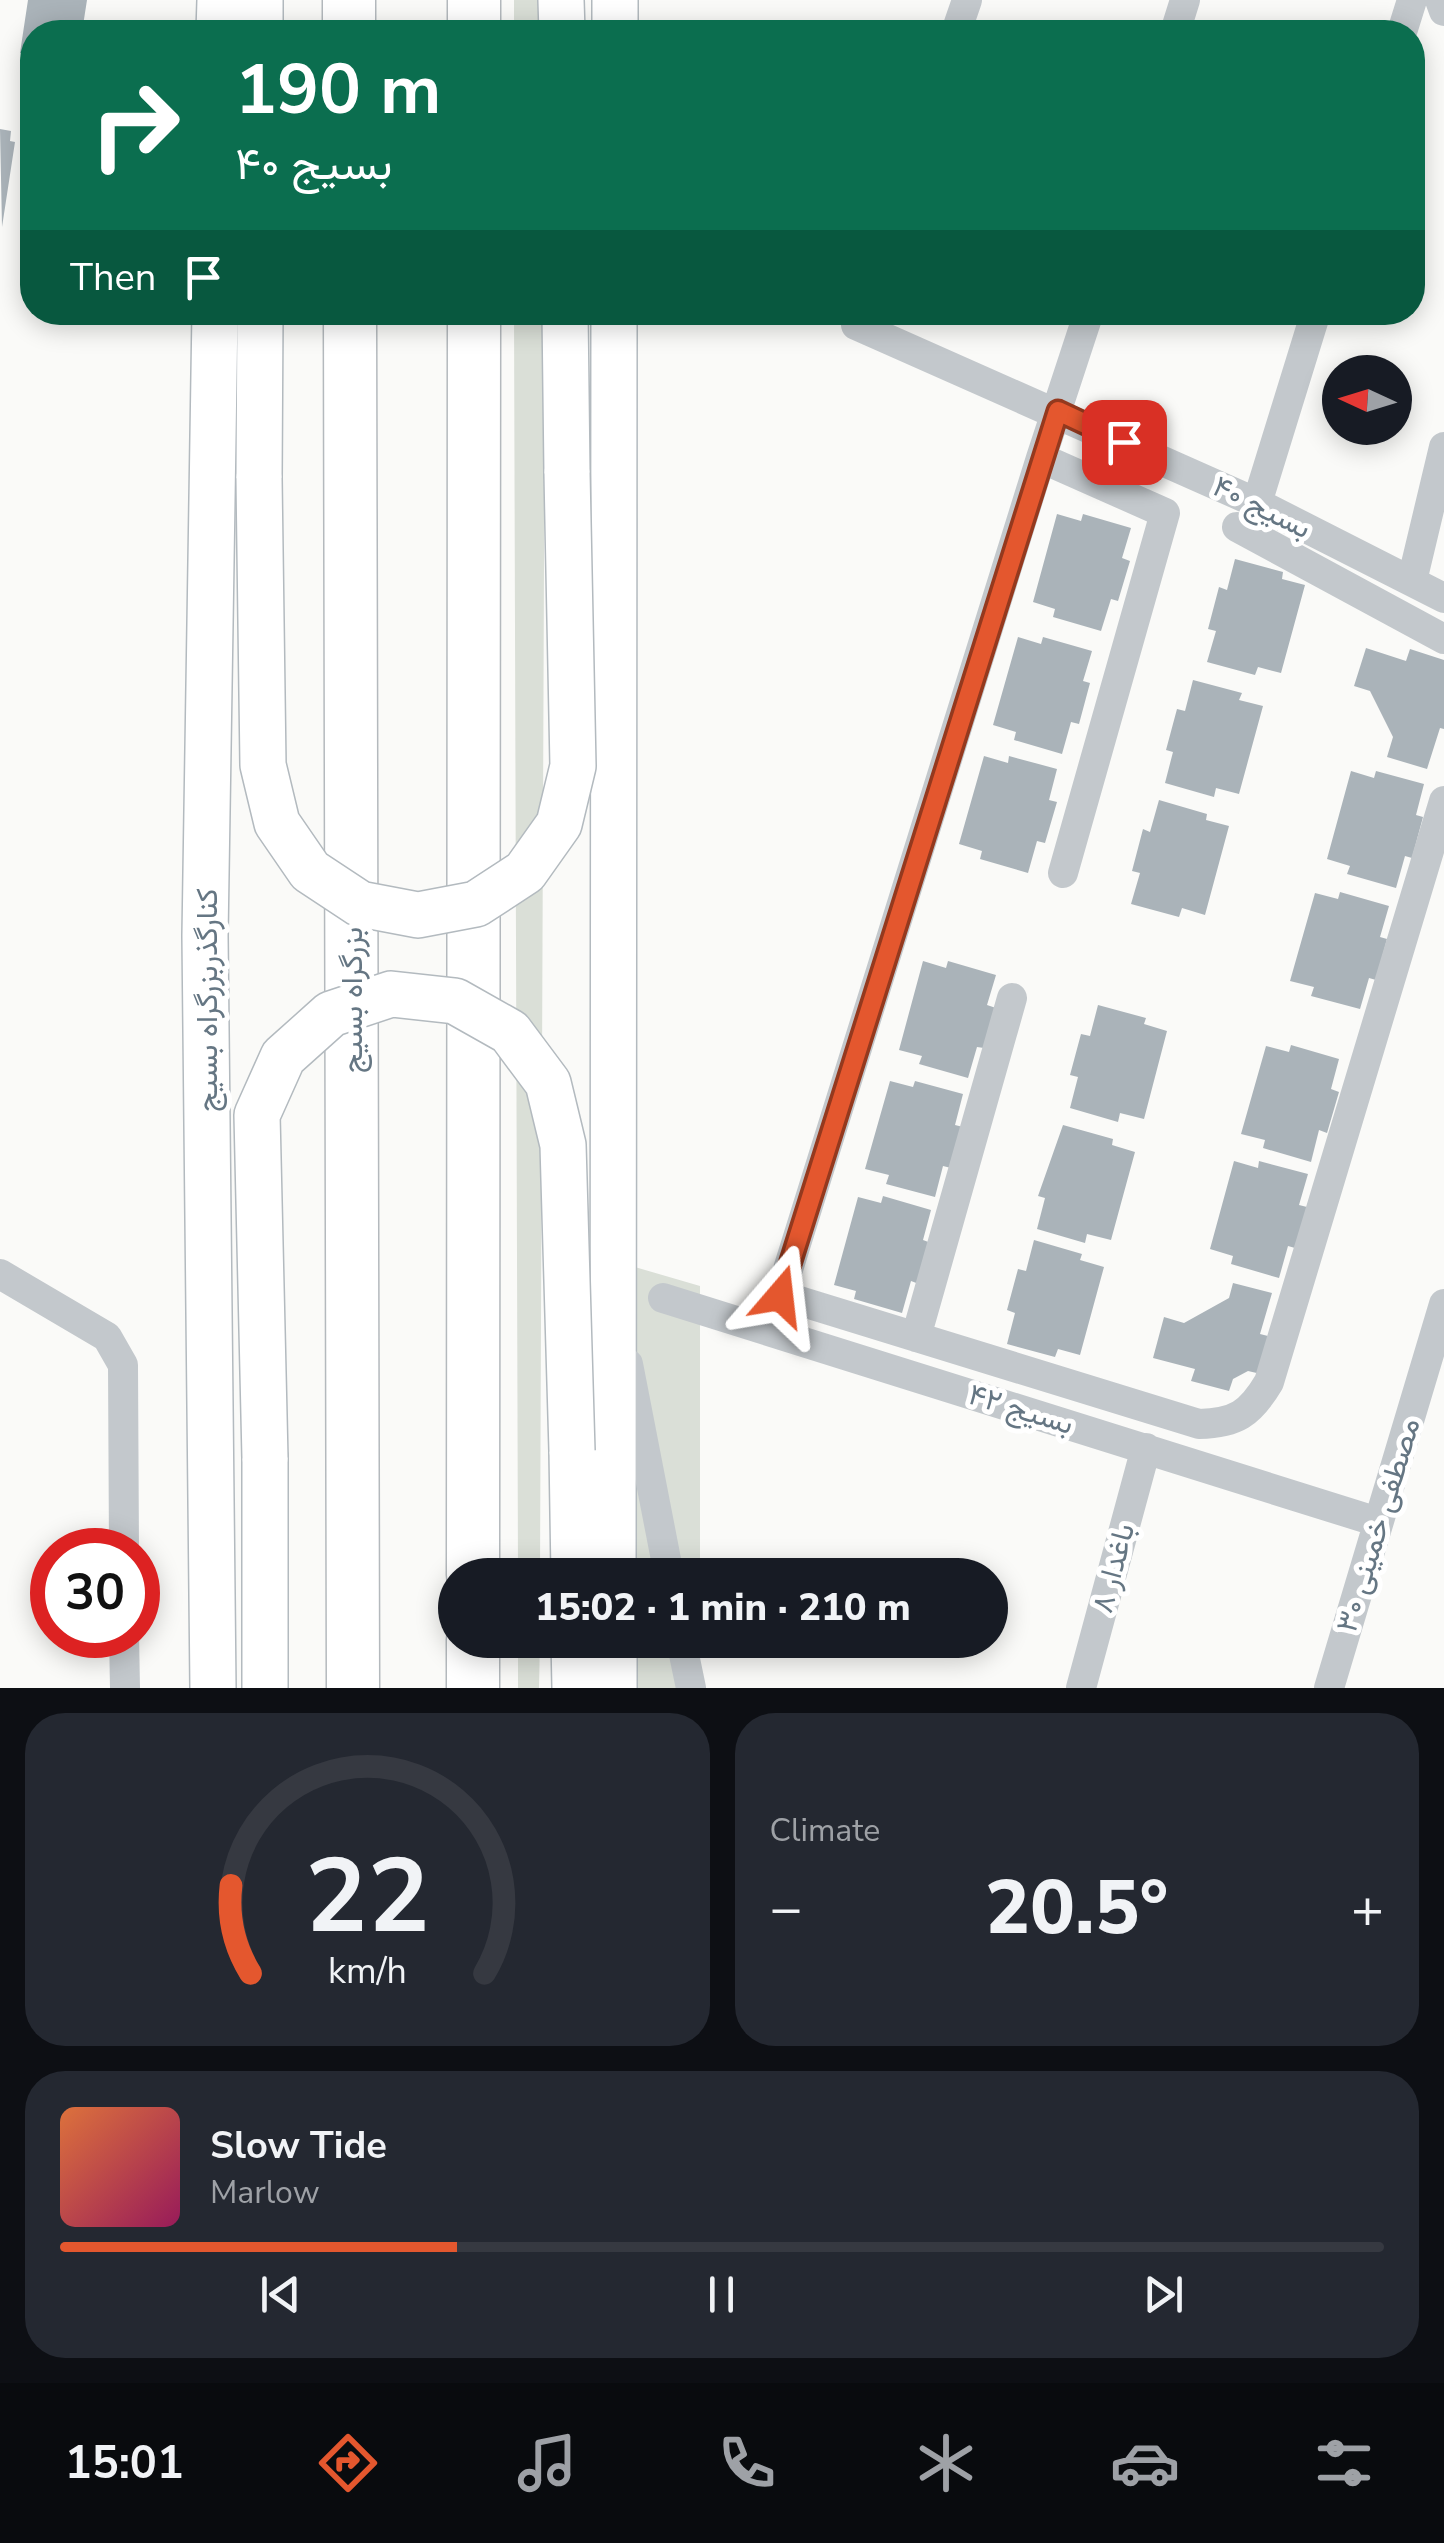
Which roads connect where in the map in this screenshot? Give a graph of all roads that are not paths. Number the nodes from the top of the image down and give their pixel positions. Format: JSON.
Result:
{"nodes":[{"id":1,"x":1440,"y":0,"type":"edge"},
{"id":2,"x":1444,"y":12,"type":"edge"},
{"id":3,"x":215,"y":325,"type":"edge"},
{"id":4,"x":260,"y":325,"type":"edge"},
{"id":5,"x":350,"y":325,"type":"edge"},
{"id":6,"x":474,"y":325,"type":"edge"},
{"id":7,"x":565,"y":325,"type":"edge"},
{"id":8,"x":614,"y":325,"type":"edge"},
{"id":9,"x":871,"y":325,"type":"edge"},
{"id":10,"x":1084,"y":325,"type":"edge"},
{"id":11,"x":1312,"y":325,"type":"edge"},
{"id":12,"x":1058,"y":411,"type":"junction"},
{"id":13,"x":1444,"y":447,"type":"edge"},
{"id":14,"x":1040,"y":458,"type":"junction"},
{"id":15,"x":1257,"y":503,"type":"junction"},
{"id":16,"x":1237,"y":528,"type":"dead end"},
{"id":17,"x":1412,"y":581,"type":"junction"},
{"id":18,"x":1444,"y":598,"type":"edge"},
{"id":19,"x":1444,"y":638,"type":"edge"},
{"id":20,"x":1444,"y":801,"type":"edge"},
{"id":21,"x":1064,"y":873,"type":"dead end"},
{"id":22,"x":1012,"y":998,"type":"dead end"},
{"id":23,"x":0,"y":1274,"type":"edge"},
{"id":24,"x":612,"y":1283,"type":"junction"},
{"id":25,"x":663,"y":1298,"type":"dead end"},
{"id":26,"x":1444,"y":1304,"type":"edge"},
{"id":27,"x":916,"y":1336,"type":"junction"},
{"id":28,"x":1146,"y":1448,"type":"junction"},
{"id":29,"x":1378,"y":1522,"type":"junction"},
{"id":30,"x":124,"y":1528,"type":"edge"},
{"id":31,"x":473,"y":1558,"type":"edge"},
{"id":32,"x":574,"y":1558,"type":"edge"},
{"id":33,"x":614,"y":1558,"type":"edge"},
{"id":34,"x":666,"y":1558,"type":"edge"},
{"id":35,"x":124,"y":1658,"type":"edge"},
{"id":36,"x":473,"y":1658,"type":"edge"},
{"id":37,"x":574,"y":1658,"type":"edge"},
{"id":38,"x":614,"y":1658,"type":"edge"},
{"id":39,"x":684,"y":1658,"type":"edge"},
{"id":40,"x":124,"y":1688,"type":"edge"},
{"id":41,"x":213,"y":1688,"type":"edge"},
{"id":42,"x":265,"y":1688,"type":"edge"},
{"id":43,"x":354,"y":1688,"type":"edge"},
{"id":44,"x":473,"y":1688,"type":"edge"},
{"id":45,"x":575,"y":1688,"type":"edge"},
{"id":46,"x":614,"y":1688,"type":"edge"},
{"id":47,"x":690,"y":1688,"type":"edge"},
{"id":48,"x":1081,"y":1688,"type":"edge"},
{"id":49,"x":1329,"y":1688,"type":"edge"}],
"edges":[{"from":1,"to":2,"type":"street"},
{"from":3,"to":41,"type":"main road","name":"کنارگذربزرگراه بسیج"},
{"from":4,"to":7,"type":"main road","bridge":true},
{"from":5,"to":43,"type":"highway","name":"بزرگراه بسیج"},
{"from":6,"to":31,"type":"highway"},
{"from":8,"to":24,"type":"main road"},
{"from":9,"to":12,"type":"street","name":"بسیج ۴۰"},
{"from":10,"to":12,"type":"street"},
{"from":11,"to":15,"type":"street"},
{"from":12,"to":14,"type":"street"},
{"from":12,"to":15,"type":"street","name":"بسیج ۴۰"},
{"from":13,"to":17,"type":"street"},
{"from":14,"to":21,"type":"street"},
{"from":14,"to":27,"type":"street"},
{"from":15,"to":17,"type":"street","name":"بسیج ۴۰"},
{"from":16,"to":19,"type":"street"},
{"from":17,"to":18,"type":"street","name":"بسیج ۴۰"},
{"from":20,"to":27,"type":"street"},
{"from":22,"to":27,"type":"street"},
{"from":23,"to":30,"type":"street"},
{"from":24,"to":33,"type":"main road"},
{"from":24,"to":34,"type":"street"},
{"from":25,"to":28,"type":"street","name":"بسیج ۴۲"},
{"from":26,"to":29,"type":"street","name":"مصطفی خمینی ۳۰"},
{"from":28,"to":29,"type":"street","name":"بسیج ۴۲"},
{"from":28,"to":48,"type":"street","name":"باغدار ۸"},
{"from":29,"to":49,"type":"street","name":"مصطفی خمینی ۳۰"},
{"from":32,"to":42,"type":"main road","bridge":true},
{"from":35,"to":40,"type":"street"},
{"from":36,"to":44,"type":"highway"},
{"from":37,"to":45,"type":"main road"},
{"from":38,"to":46,"type":"main road"},
{"from":39,"to":47,"type":"street"}]}
